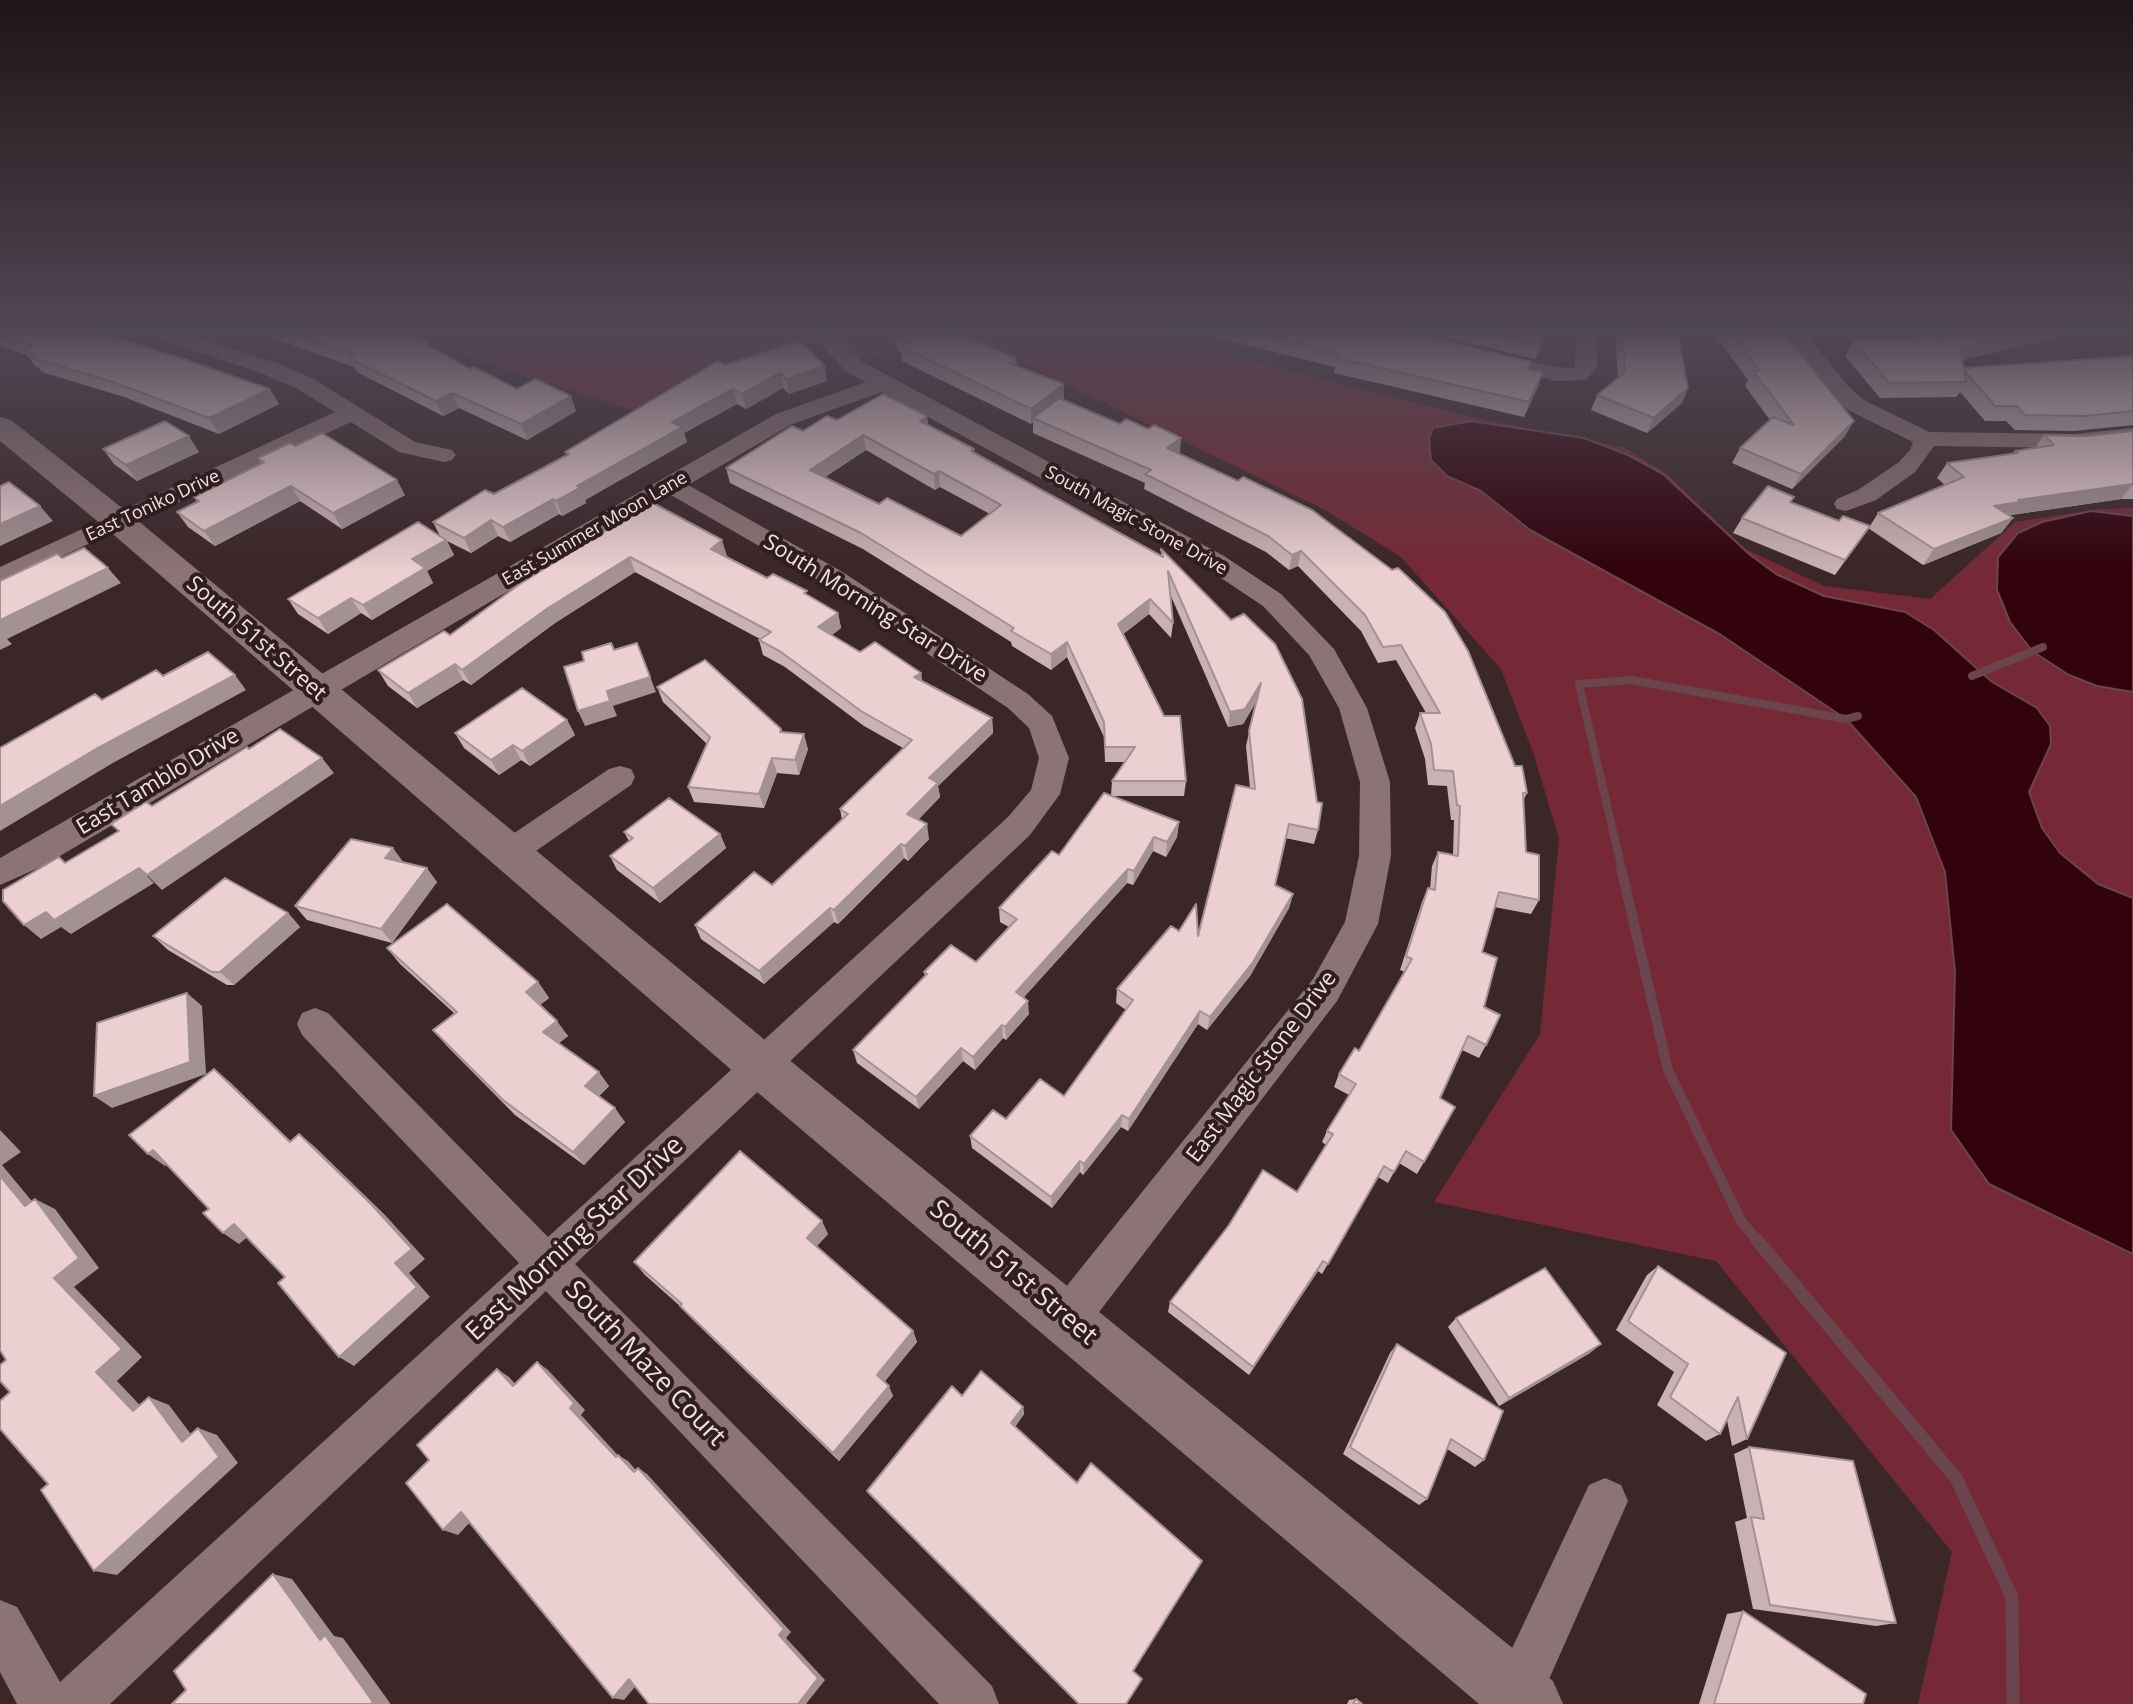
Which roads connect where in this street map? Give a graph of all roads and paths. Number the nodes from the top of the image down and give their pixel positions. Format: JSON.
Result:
{"nodes":[{"id":1,"x":346,"y":412,"type":"edge"},
{"id":2,"x":802,"y":412,"type":"edge"},
{"id":3,"x":935,"y":412,"type":"edge"},
{"id":4,"x":1866,"y":412,"type":"edge"},
{"id":5,"x":350,"y":414,"type":"junction"},
{"id":6,"x":0,"y":426,"type":"edge"},
{"id":7,"x":2133,"y":435,"type":"edge"},
{"id":8,"x":1925,"y":439,"type":"junction"},
{"id":9,"x":444,"y":455,"type":"dead end"},
{"id":10,"x":671,"y":485,"type":"junction"},
{"id":11,"x":1846,"y":504,"type":"dead end"},
{"id":12,"x":119,"y":522,"type":"junction"},
{"id":13,"x":0,"y":577,"type":"edge"},
{"id":14,"x":315,"y":690,"type":"junction"},
{"id":15,"x":1054,"y":758,"type":"joint"},
{"id":16,"x":620,"y":777,"type":"dead end"},
{"id":17,"x":1375,"y":782,"type":"joint"},
{"id":18,"x":509,"y":853,"type":"junction"},
{"id":19,"x":0,"y":872,"type":"edge"},
{"id":20,"x":315,"y":1024,"type":"dead end"},
{"id":21,"x":760,"y":1065,"type":"junction"},
{"id":22,"x":549,"y":1265,"type":"junction"},
{"id":23,"x":1068,"y":1318,"type":"junction"},
{"id":24,"x":1605,"y":1501,"type":"dead end"},
{"id":25,"x":0,"y":1624,"type":"edge"},
{"id":26,"x":1524,"y":1699,"type":"edge"},
{"id":27,"x":45,"y":1704,"type":"edge"},
{"id":28,"x":73,"y":1704,"type":"edge"},
{"id":29,"x":974,"y":1704,"type":"edge"}],
"edges":[{"from":1,"to":5,"type":"street"},
{"from":2,"to":10,"type":"street","name":"East Summer Moon Lane"},
{"from":3,"to":17,"type":"street","name":"South Magic Stone Drive"},
{"from":4,"to":8,"type":"street"},
{"from":5,"to":9,"type":"street"},
{"from":5,"to":12,"type":"street","name":"East Toniko Drive"},
{"from":6,"to":12,"type":"street","name":"South 51st Street"},
{"from":7,"to":8,"type":"street"},
{"from":8,"to":11,"type":"street"},
{"from":10,"to":14,"type":"street","name":"East Summer Moon Lane"},
{"from":10,"to":15,"type":"street","name":"South Morning Star Drive"},
{"from":12,"to":13,"type":"street","name":"East Toniko Drive"},
{"from":12,"to":14,"type":"street","name":"South 51st Street"},
{"from":14,"to":18,"type":"street","name":"South 51st Street"},
{"from":14,"to":19,"type":"street","name":"East Tamblo Drive"},
{"from":15,"to":21,"type":"street","name":"East Morning Star Drive"},
{"from":16,"to":18,"type":"street"},
{"from":17,"to":23,"type":"street","name":"East Magic Stone Drive"},
{"from":18,"to":21,"type":"street","name":"South 51st Street"},
{"from":20,"to":22,"type":"street","name":"South Maze Court"},
{"from":21,"to":22,"type":"street","name":"East Morning Star Drive"},
{"from":21,"to":23,"type":"street","name":"South 51st Street"},
{"from":22,"to":28,"type":"street","name":"East Morning Star Drive"},
{"from":22,"to":29,"type":"street","name":"South Maze Court"},
{"from":23,"to":26,"type":"street","name":"South 51st Street"},
{"from":24,"to":26,"type":"street","name":"South 51st Street"},
{"from":25,"to":27,"type":"street"}]}
